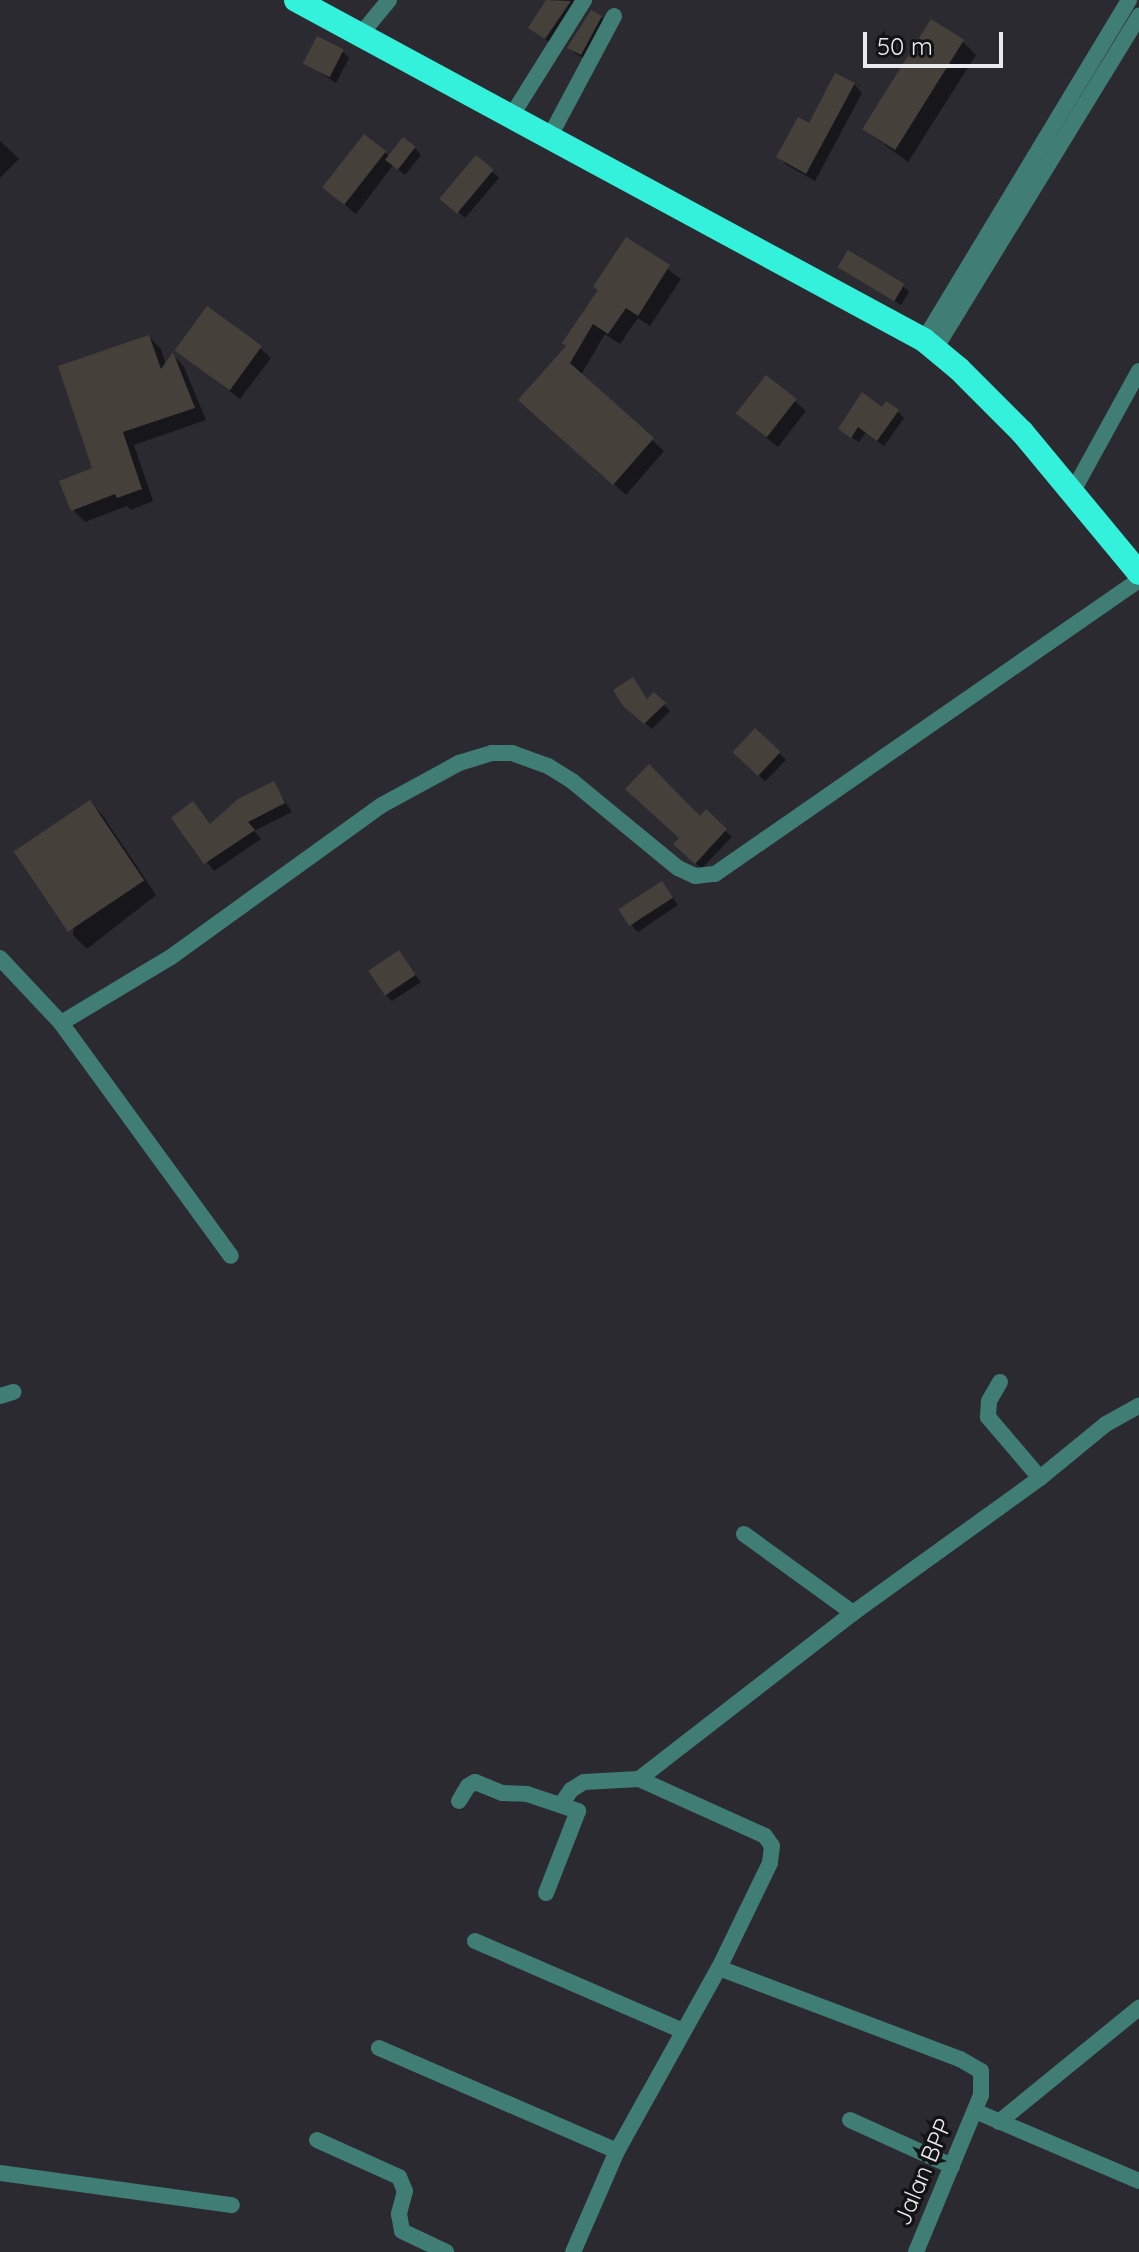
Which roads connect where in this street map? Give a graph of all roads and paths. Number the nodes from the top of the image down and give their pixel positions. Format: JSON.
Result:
{"nodes":[{"id":1,"x":296,"y":0,"type":"edge"},
{"id":2,"x":389,"y":0,"type":"edge"},
{"id":3,"x":584,"y":0,"type":"edge"},
{"id":4,"x":1129,"y":0,"type":"edge"},
{"id":5,"x":614,"y":16,"type":"dead end"},
{"id":6,"x":1139,"y":16,"type":"edge"},
{"id":7,"x":361,"y":34,"type":"junction"},
{"id":8,"x":512,"y":115,"type":"junction"},
{"id":9,"x":1062,"y":125,"type":"junction"},
{"id":10,"x":550,"y":136,"type":"junction"},
{"id":11,"x":930,"y":345,"type":"junction"},
{"id":12,"x":1139,"y":371,"type":"edge"},
{"id":13,"x":1073,"y":491,"type":"junction"},
{"id":14,"x":1139,"y":573,"type":"edge"},
{"id":15,"x":1139,"y":580,"type":"edge"},
{"id":16,"x":0,"y":958,"type":"edge"},
{"id":17,"x":61,"y":1023,"type":"junction"},
{"id":18,"x":231,"y":1256,"type":"dead end"},
{"id":19,"x":1000,"y":1382,"type":"dead end"},
{"id":20,"x":1139,"y":1406,"type":"edge"},
{"id":21,"x":1040,"y":1478,"type":"junction"},
{"id":22,"x":744,"y":1534,"type":"dead end"},
{"id":23,"x":853,"y":1613,"type":"junction"},
{"id":24,"x":639,"y":1779,"type":"junction"},
{"id":25,"x":459,"y":1801,"type":"dead end"},
{"id":26,"x":562,"y":1803,"type":"junction"},
{"id":27,"x":546,"y":1893,"type":"dead end"},
{"id":28,"x":475,"y":1941,"type":"dead end"},
{"id":29,"x":719,"y":1968,"type":"junction"},
{"id":30,"x":1139,"y":2008,"type":"edge"},
{"id":31,"x":683,"y":2031,"type":"junction"},
{"id":32,"x":379,"y":2048,"type":"dead end"},
{"id":33,"x":975,"y":2111,"type":"junction"},
{"id":34,"x":850,"y":2120,"type":"dead end"},
{"id":35,"x":999,"y":2122,"type":"junction"},
{"id":36,"x":317,"y":2140,"type":"dead end"},
{"id":37,"x":617,"y":2151,"type":"junction"},
{"id":38,"x":952,"y":2166,"type":"junction"},
{"id":39,"x":0,"y":2173,"type":"edge"},
{"id":40,"x":1139,"y":2181,"type":"edge"},
{"id":41,"x":232,"y":2205,"type":"dead end"},
{"id":42,"x":446,"y":2252,"type":"edge"},
{"id":43,"x":573,"y":2252,"type":"edge"},
{"id":44,"x":916,"y":2252,"type":"edge"}],
"edges":[{"from":1,"to":7,"type":"highway"},
{"from":2,"to":7,"type":"street"},
{"from":3,"to":8,"type":"street"},
{"from":4,"to":9,"type":"street"},
{"from":5,"to":10,"type":"street"},
{"from":6,"to":9,"type":"street"},
{"from":7,"to":8,"type":"highway"},
{"from":8,"to":10,"type":"highway"},
{"from":9,"to":11,"type":"street"},
{"from":10,"to":11,"type":"highway"},
{"from":11,"to":13,"type":"highway"},
{"from":12,"to":13,"type":"street"},
{"from":13,"to":14,"type":"highway"},
{"from":15,"to":17,"type":"street"},
{"from":16,"to":17,"type":"street"},
{"from":17,"to":18,"type":"street"},
{"from":19,"to":21,"type":"street"},
{"from":20,"to":21,"type":"street"},
{"from":21,"to":23,"type":"street"},
{"from":22,"to":23,"type":"street"},
{"from":23,"to":24,"type":"street"},
{"from":24,"to":26,"type":"street"},
{"from":24,"to":29,"type":"street"},
{"from":25,"to":26,"type":"street"},
{"from":26,"to":27,"type":"street"},
{"from":28,"to":31,"type":"street"},
{"from":29,"to":31,"type":"street"},
{"from":29,"to":33,"type":"street","name":"Jalan BPP"},
{"from":30,"to":35,"type":"street"},
{"from":31,"to":37,"type":"street"},
{"from":32,"to":37,"type":"street"},
{"from":33,"to":35,"type":"street"},
{"from":33,"to":38,"type":"street","name":"Jalan BPP"},
{"from":34,"to":38,"type":"street"},
{"from":35,"to":40,"type":"street"},
{"from":36,"to":42,"type":"street"},
{"from":37,"to":43,"type":"street"},
{"from":38,"to":44,"type":"street","name":"Jalan BPP"},
{"from":39,"to":41,"type":"street"}]}
